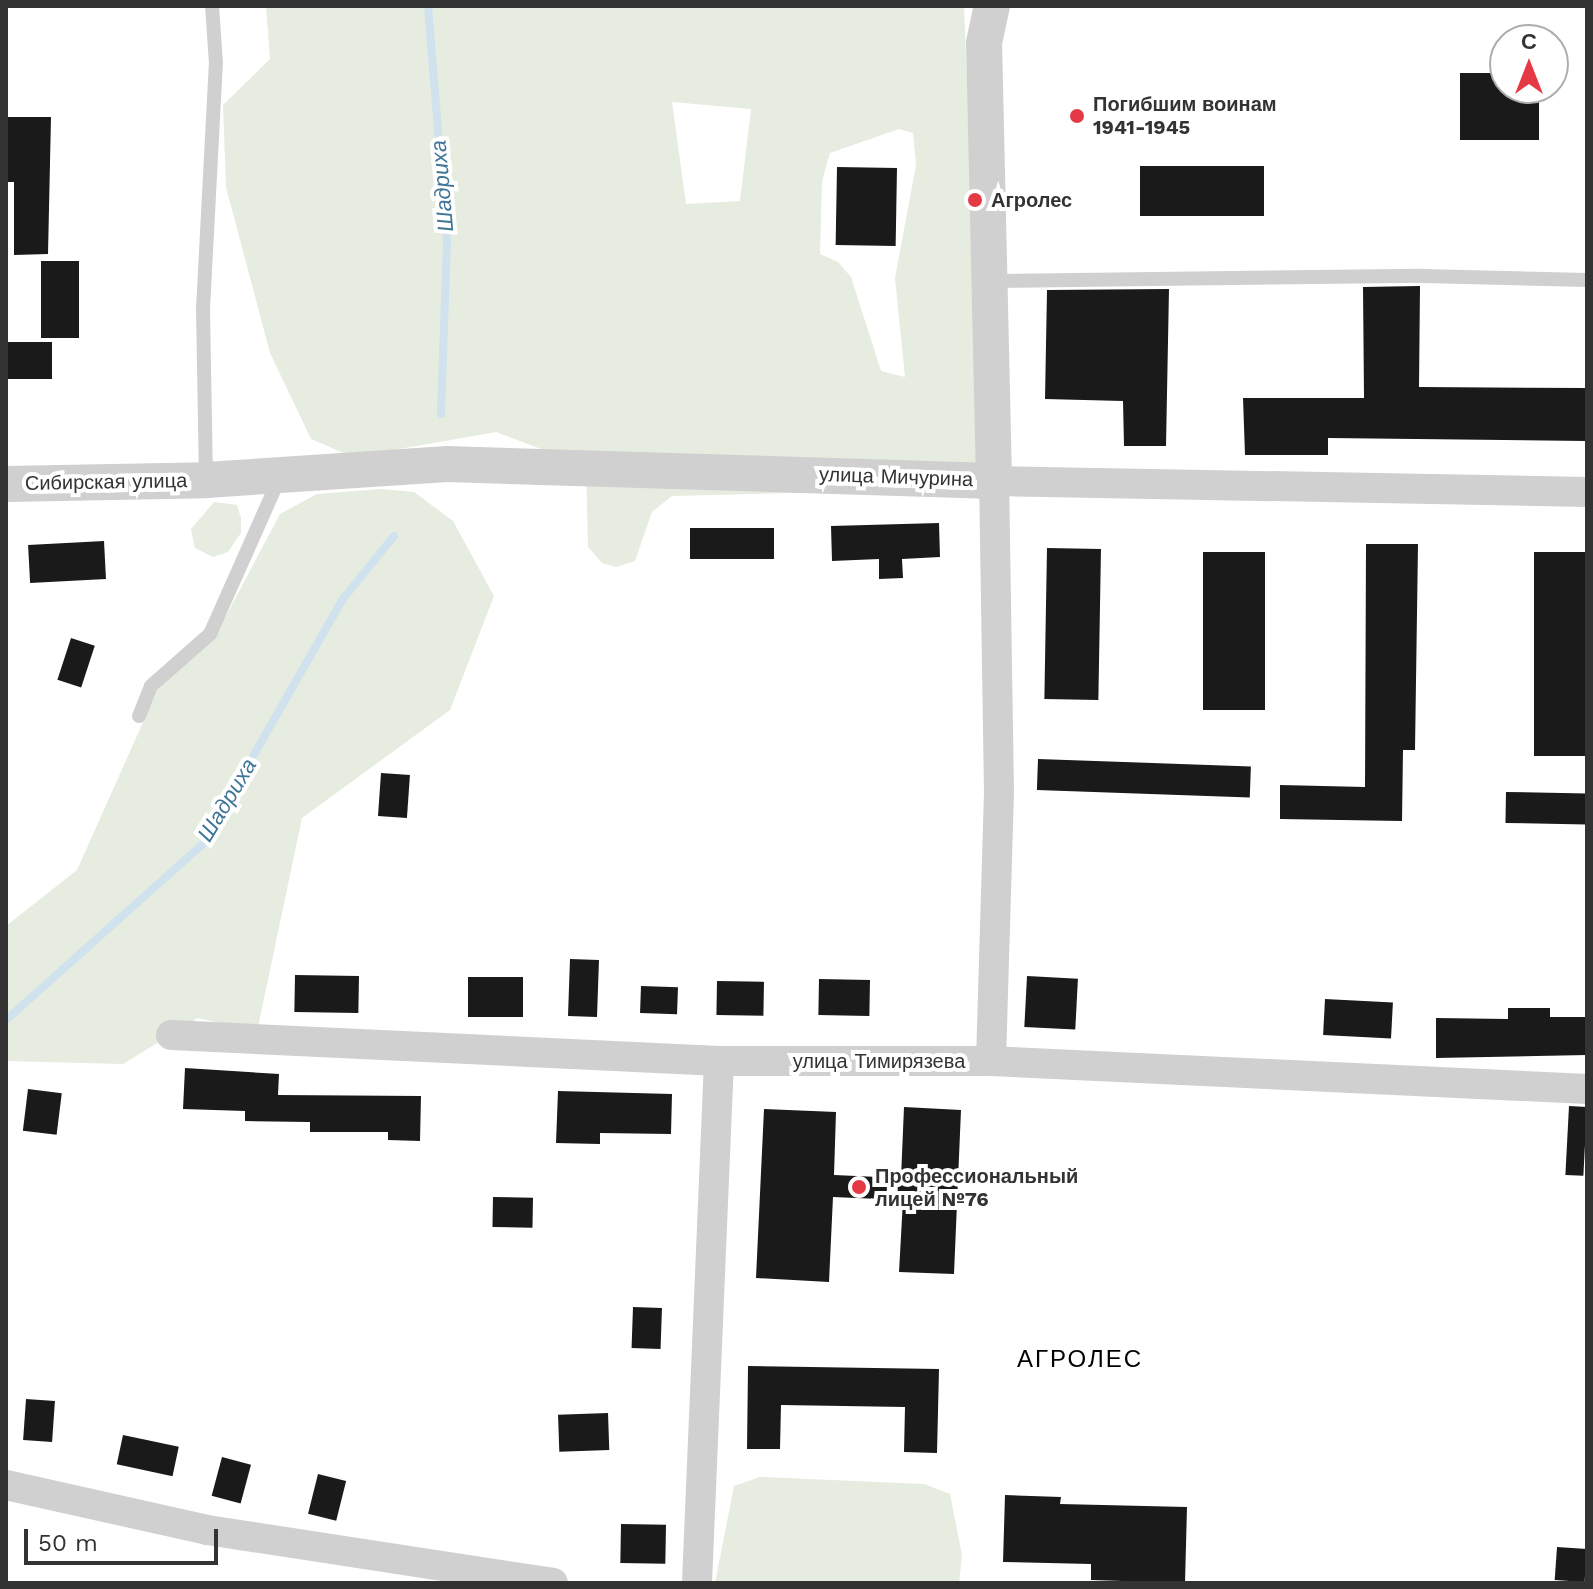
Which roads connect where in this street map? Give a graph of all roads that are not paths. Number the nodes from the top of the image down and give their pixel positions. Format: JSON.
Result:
{"nodes":[{"id":1,"x":212,"y":6,"type":"edge"},
{"id":2,"x":992,"y":6,"type":"edge"},
{"id":3,"x":1587,"y":280,"type":"edge"},
{"id":4,"x":990,"y":281,"type":"junction"},
{"id":5,"x":281,"y":475,"type":"junction"},
{"id":6,"x":206,"y":480,"type":"junction"},
{"id":7,"x":994,"y":481,"type":"junction"},
{"id":8,"x":6,"y":484,"type":"edge"},
{"id":9,"x":1587,"y":492,"type":"edge"},
{"id":10,"x":139,"y":716,"type":"dead end"},
{"id":11,"x":171,"y":1035,"type":"dead end"},
{"id":12,"x":719,"y":1061,"type":"junction"},
{"id":13,"x":991,"y":1061,"type":"junction"},
{"id":14,"x":1587,"y":1089,"type":"edge"},
{"id":15,"x":6,"y":1485,"type":"edge"},
{"id":16,"x":553,"y":1583,"type":"edge"},
{"id":17,"x":697,"y":1583,"type":"edge"}],
"edges":[{"from":1,"to":6,"type":"lane"},
{"from":2,"to":4,"type":"street"},
{"from":3,"to":4,"type":"lane"},
{"from":4,"to":7,"type":"street"},
{"from":5,"to":6,"type":"street","name":"улица Мичурина"},
{"from":5,"to":7,"type":"street","name":"улица Мичурина"},
{"from":5,"to":10,"type":"lane"},
{"from":6,"to":8,"type":"street","name":"Сибирская улица"},
{"from":7,"to":9,"type":"street","name":"улица Мичурина"},
{"from":7,"to":13,"type":"street"},
{"from":11,"to":12,"type":"street","name":"улица Тимирязева"},
{"from":12,"to":13,"type":"street","name":"улица Тимирязева"},
{"from":12,"to":17,"type":"street"},
{"from":13,"to":14,"type":"street","name":"улица Тимирязева"},
{"from":15,"to":16,"type":"street"}]}
